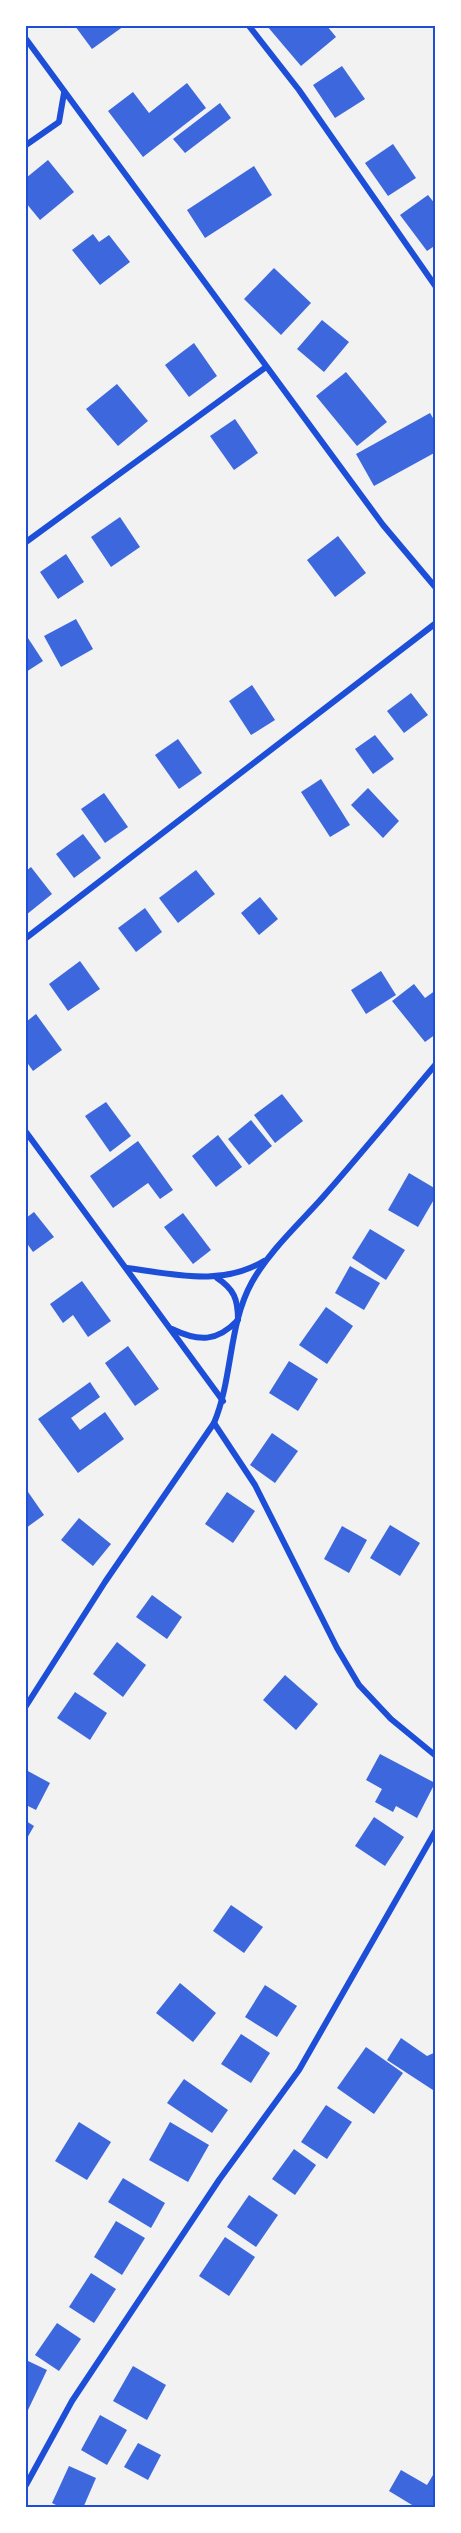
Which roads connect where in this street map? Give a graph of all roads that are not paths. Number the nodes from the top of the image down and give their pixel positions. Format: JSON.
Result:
{"nodes":[{"id":1,"x":249,"y":26,"type":"edge"},
{"id":2,"x":26,"y":39,"type":"edge"},
{"id":3,"x":64,"y":93,"type":"junction"},
{"id":4,"x":26,"y":145,"type":"edge"},
{"id":5,"x":435,"y":287,"type":"edge"},
{"id":6,"x":266,"y":368,"type":"junction"},
{"id":7,"x":26,"y":542,"type":"edge"},
{"id":8,"x":435,"y":588,"type":"edge"},
{"id":9,"x":435,"y":622,"type":"edge"},
{"id":10,"x":26,"y":938,"type":"edge"},
{"id":11,"x":435,"y":1064,"type":"edge"},
{"id":12,"x":26,"y":1132,"type":"edge"},
{"id":13,"x":267,"y":1259,"type":"junction"},
{"id":14,"x":127,"y":1268,"type":"junction"},
{"id":15,"x":216,"y":1277,"type":"junction"},
{"id":16,"x":238,"y":1320,"type":"junction"},
{"id":17,"x":170,"y":1328,"type":"junction"},
{"id":18,"x":223,"y":1401,"type":"junction"},
{"id":19,"x":214,"y":1423,"type":"junction"},
{"id":20,"x":26,"y":1706,"type":"edge"},
{"id":21,"x":435,"y":1756,"type":"edge"},
{"id":22,"x":435,"y":1830,"type":"edge"},
{"id":23,"x":26,"y":2485,"type":"edge"}],
"edges":[{"from":1,"to":5,"type":"street"},
{"from":2,"to":3,"type":"street"},
{"from":3,"to":4,"type":"street"},
{"from":3,"to":6,"type":"street"},
{"from":6,"to":7,"type":"street"},
{"from":6,"to":8,"type":"street"},
{"from":9,"to":10,"type":"street"},
{"from":11,"to":13,"type":"street"},
{"from":12,"to":14,"type":"street"},
{"from":13,"to":15,"type":"street"},
{"from":13,"to":16,"type":"street"},
{"from":14,"to":15,"type":"street"},
{"from":14,"to":17,"type":"street"},
{"from":15,"to":16,"type":"street"},
{"from":16,"to":17,"type":"street"},
{"from":16,"to":18,"type":"street"},
{"from":17,"to":18,"type":"street"},
{"from":18,"to":19,"type":"street"},
{"from":19,"to":20,"type":"street"},
{"from":19,"to":21,"type":"street"},
{"from":22,"to":23,"type":"street"}]}
